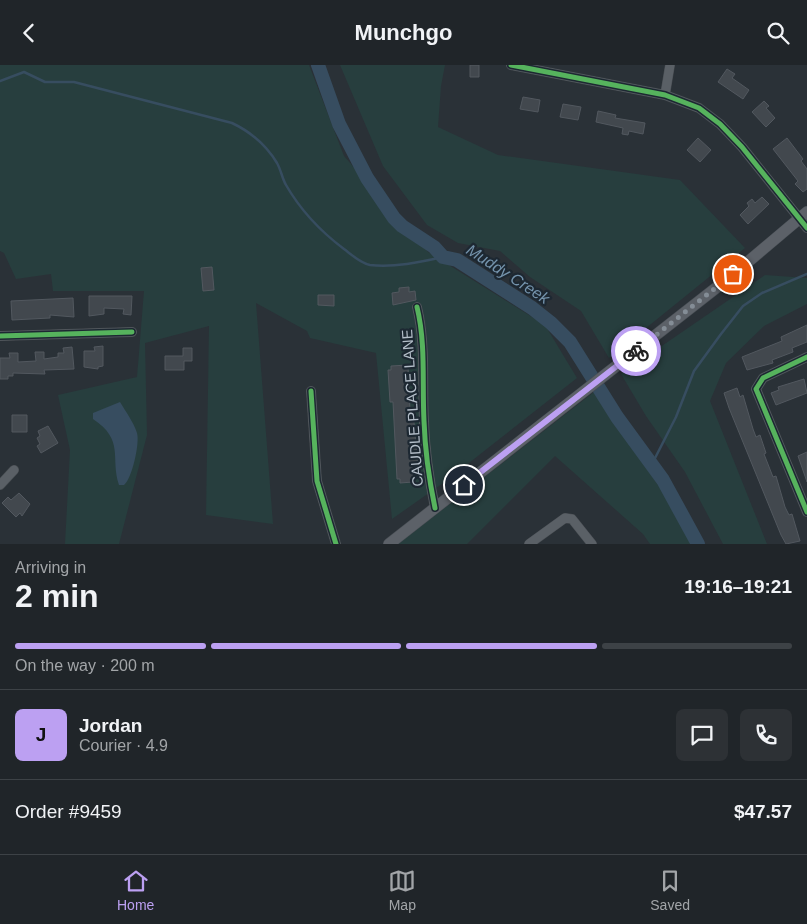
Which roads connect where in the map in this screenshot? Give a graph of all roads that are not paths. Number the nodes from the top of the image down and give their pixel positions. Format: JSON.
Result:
{"nodes":[{"id":1,"x":511,"y":65,"type":"edge"},
{"id":2,"x":670,"y":65,"type":"edge"},
{"id":3,"x":665,"y":95,"type":"junction"},
{"id":4,"x":803,"y":215,"type":"edge"},
{"id":5,"x":807,"y":228,"type":"edge"},
{"id":6,"x":417,"y":307,"type":"dead end"},
{"id":7,"x":132,"y":332,"type":"dead end"},
{"id":8,"x":0,"y":336,"type":"edge"},
{"id":9,"x":807,"y":357,"type":"edge"},
{"id":10,"x":311,"y":391,"type":"dead end"},
{"id":11,"x":14,"y":470,"type":"dead end"},
{"id":12,"x":0,"y":485,"type":"edge"},
{"id":13,"x":435,"y":508,"type":"junction"},
{"id":14,"x":807,"y":512,"type":"edge"},
{"id":15,"x":336,"y":544,"type":"edge"},
{"id":16,"x":389,"y":544,"type":"edge"},
{"id":17,"x":529,"y":544,"type":"edge"},
{"id":18,"x":592,"y":544,"type":"edge"}],
"edges":[{"from":1,"to":3,"type":"street"},
{"from":2,"to":3,"type":"street"},
{"from":3,"to":4,"type":"street"},
{"from":4,"to":5,"type":"street"},
{"from":4,"to":13,"type":"main road"},
{"from":6,"to":13,"type":"street","name":"CAUDLE PLACE LANE"},
{"from":7,"to":8,"type":"street"},
{"from":9,"to":14,"type":"street"},
{"from":10,"to":15,"type":"street"},
{"from":11,"to":12,"type":"street"},
{"from":13,"to":16,"type":"main road"},
{"from":17,"to":18,"type":"street"}]}
